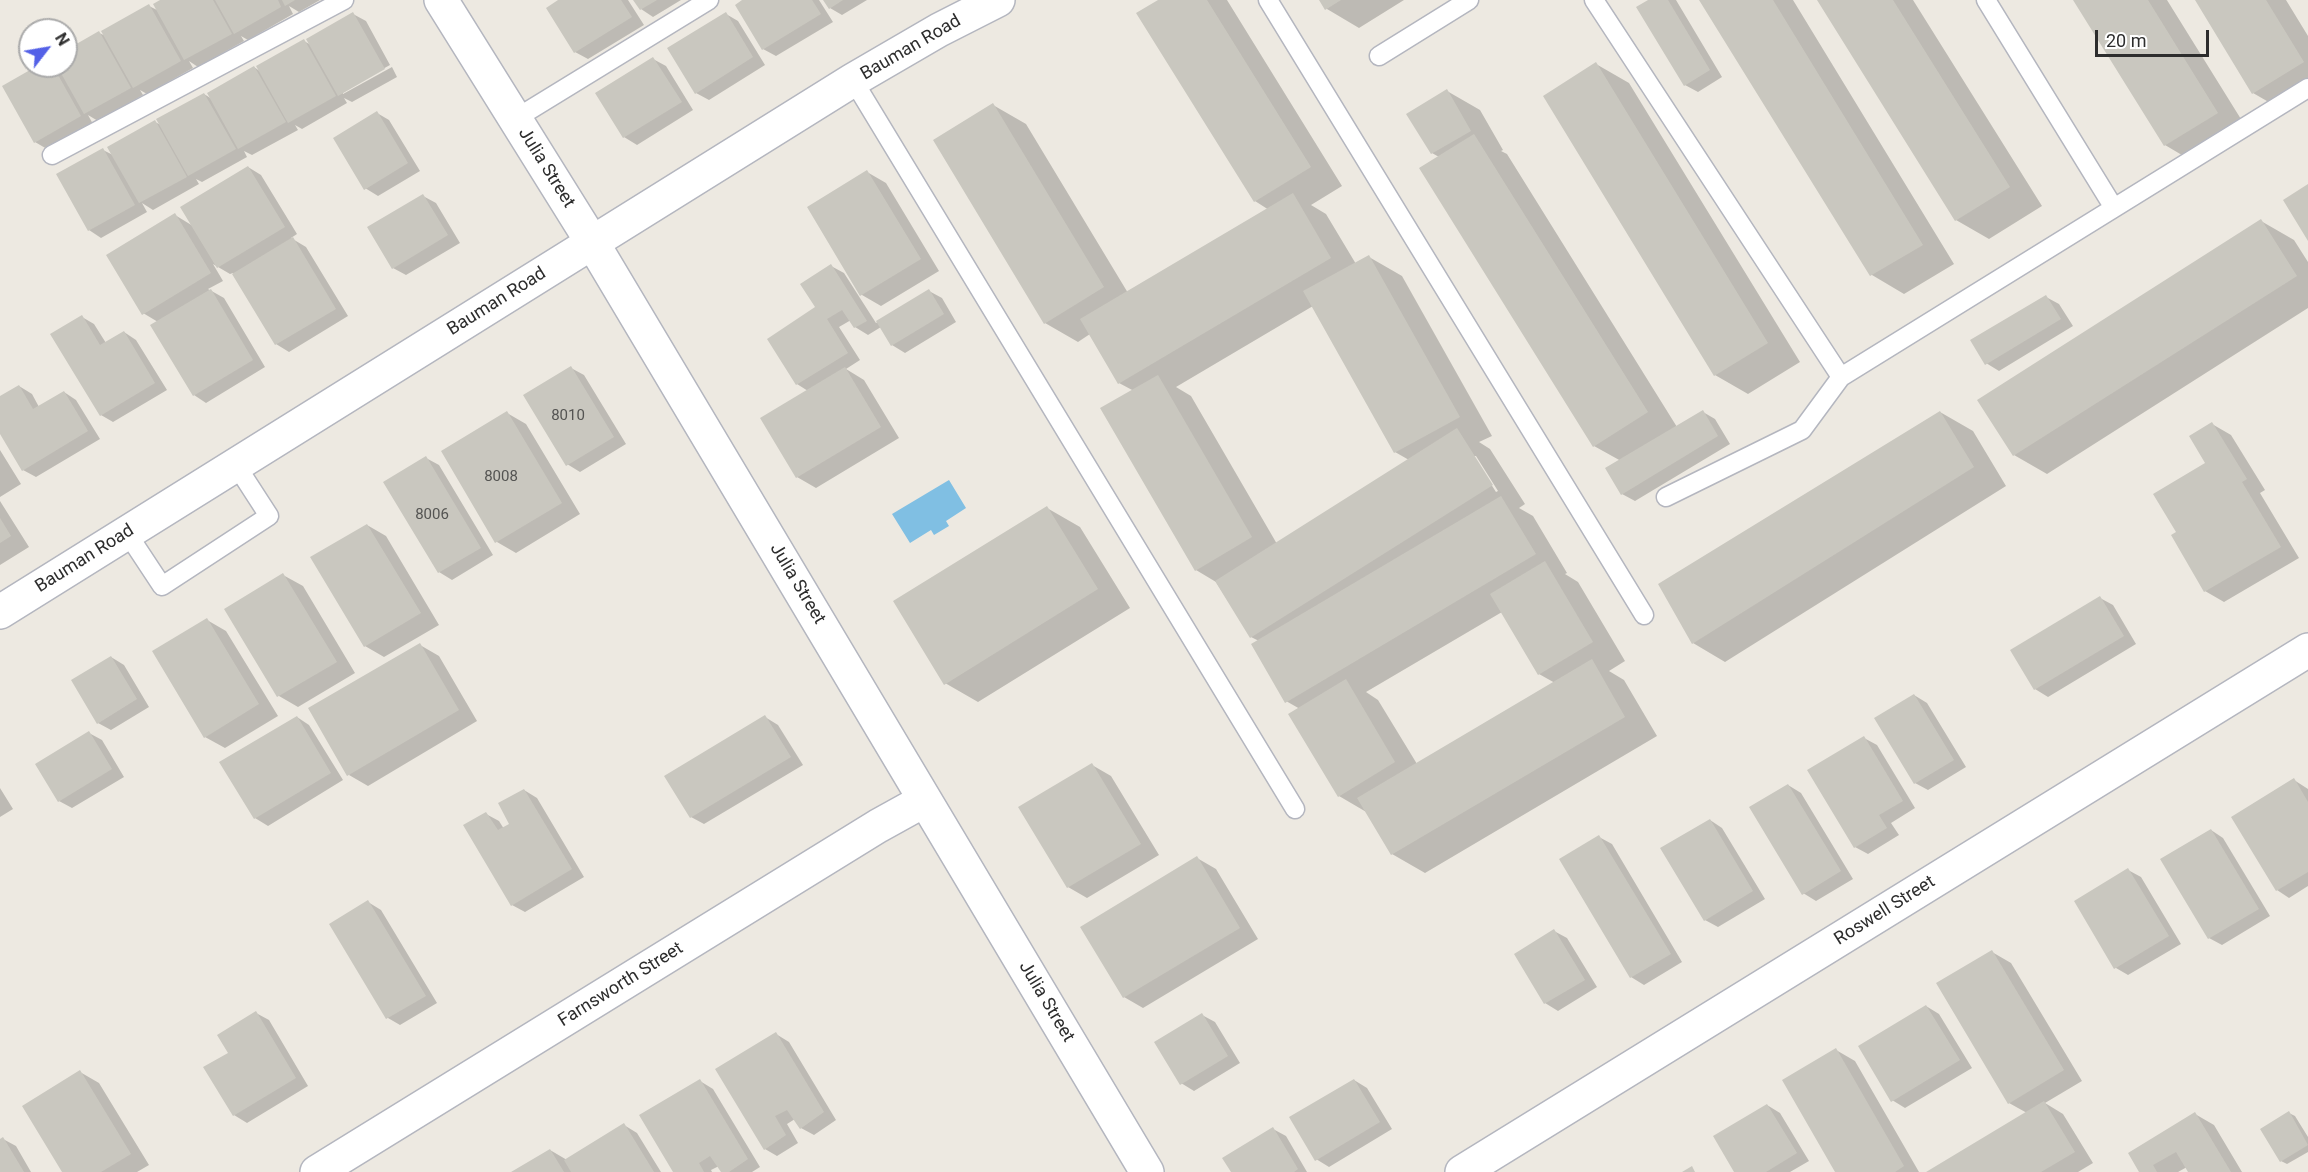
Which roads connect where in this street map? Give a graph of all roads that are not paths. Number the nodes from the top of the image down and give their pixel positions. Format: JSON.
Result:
{"nodes":[{"id":1,"x":344,"y":0,"type":"edge"},
{"id":2,"x":441,"y":0,"type":"edge"},
{"id":3,"x":710,"y":0,"type":"edge"},
{"id":4,"x":998,"y":0,"type":"edge"},
{"id":5,"x":1268,"y":0,"type":"edge"},
{"id":6,"x":1469,"y":0,"type":"edge"},
{"id":7,"x":1594,"y":0,"type":"edge"},
{"id":8,"x":1986,"y":0,"type":"edge"},
{"id":9,"x":1379,"y":56,"type":"dead end"},
{"id":10,"x":853,"y":80,"type":"junction"},
{"id":11,"x":2308,"y":88,"type":"edge"},
{"id":12,"x":515,"y":119,"type":"junction"},
{"id":13,"x":52,"y":155,"type":"dead end"},
{"id":14,"x":2114,"y":208,"type":"junction"},
{"id":15,"x":592,"y":242,"type":"junction"},
{"id":16,"x":1841,"y":378,"type":"junction"},
{"id":17,"x":236,"y":465,"type":"junction"},
{"id":18,"x":1666,"y":497,"type":"dead end"},
{"id":19,"x":127,"y":533,"type":"junction"},
{"id":20,"x":0,"y":612,"type":"edge"},
{"id":21,"x":1644,"y":615,"type":"dead end"},
{"id":22,"x":2308,"y":650,"type":"edge"},
{"id":23,"x":925,"y":800,"type":"junction"},
{"id":24,"x":1295,"y":809,"type":"dead end"},
{"id":25,"x":317,"y":1172,"type":"edge"},
{"id":26,"x":1147,"y":1172,"type":"edge"},
{"id":27,"x":1462,"y":1172,"type":"edge"}],
"edges":[{"from":1,"to":13,"type":"lane"},
{"from":2,"to":12,"type":"street","name":"Julia Street"},
{"from":3,"to":12,"type":"lane"},
{"from":4,"to":10,"type":"street","name":"Bauman Road"},
{"from":5,"to":21,"type":"lane"},
{"from":6,"to":9,"type":"lane"},
{"from":7,"to":16,"type":"lane"},
{"from":8,"to":14,"type":"lane"},
{"from":10,"to":15,"type":"street","name":"Bauman Road"},
{"from":10,"to":24,"type":"lane"},
{"from":11,"to":14,"type":"lane"},
{"from":12,"to":15,"type":"street","name":"Julia Street"},
{"from":14,"to":16,"type":"lane"},
{"from":15,"to":17,"type":"street","name":"Bauman Road"},
{"from":15,"to":23,"type":"street","name":"Julia Street"},
{"from":16,"to":18,"type":"lane"},
{"from":17,"to":19,"type":"street","name":"Bauman Road"},
{"from":17,"to":19,"type":"lane"},
{"from":19,"to":20,"type":"street","name":"Bauman Road"},
{"from":22,"to":27,"type":"street","name":"Roswell Street"},
{"from":23,"to":25,"type":"street","name":"Farnsworth Street"},
{"from":23,"to":26,"type":"street","name":"Julia Street"}]}
